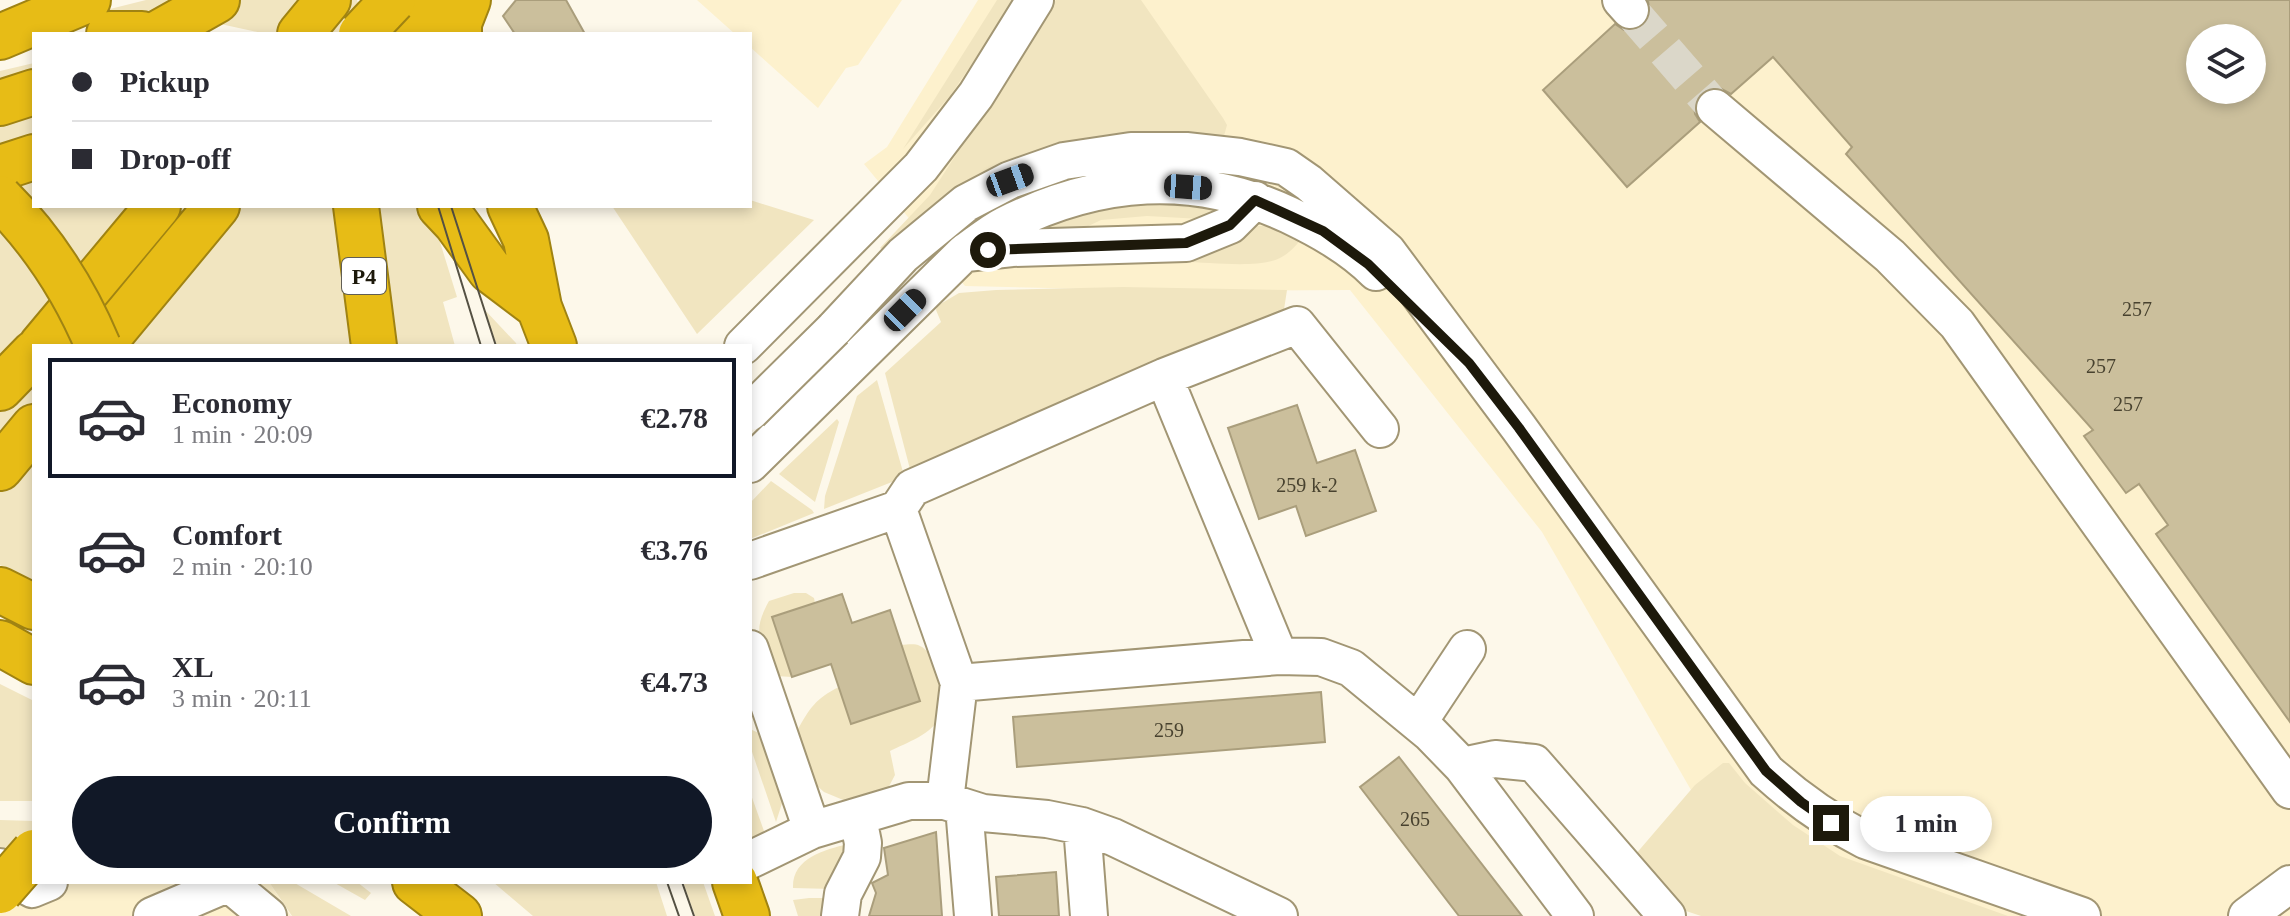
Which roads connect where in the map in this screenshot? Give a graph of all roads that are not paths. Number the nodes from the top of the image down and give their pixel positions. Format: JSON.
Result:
{"nodes":[{"id":1,"x":88,"y":0,"type":"edge"},
{"id":2,"x":217,"y":0,"type":"edge"},
{"id":3,"x":328,"y":0,"type":"edge"},
{"id":4,"x":393,"y":0,"type":"edge"},
{"id":5,"x":435,"y":0,"type":"edge"},
{"id":6,"x":468,"y":0,"type":"edge"},
{"id":7,"x":1035,"y":0,"type":"edge"},
{"id":8,"x":161,"y":32,"type":"edge"},
{"id":9,"x":302,"y":32,"type":"edge"},
{"id":10,"x":363,"y":32,"type":"edge"},
{"id":11,"x":412,"y":32,"type":"edge"},
{"id":12,"x":459,"y":32,"type":"edge"},
{"id":13,"x":0,"y":37,"type":"edge"},
{"id":14,"x":32,"y":40,"type":"edge"},
{"id":15,"x":0,"y":46,"type":"edge"},
{"id":16,"x":32,"y":93,"type":"edge"},
{"id":17,"x":0,"y":103,"type":"edge"},
{"id":18,"x":1715,"y":108,"type":"tunnel mouth"},
{"id":19,"x":32,"y":158,"type":"edge"},
{"id":20,"x":0,"y":168,"type":"edge"},
{"id":21,"x":0,"y":198,"type":"edge"},
{"id":22,"x":1255,"y":200,"type":"junction"},
{"id":23,"x":156,"y":208,"type":"edge"},
{"id":24,"x":215,"y":208,"type":"edge"},
{"id":25,"x":356,"y":208,"type":"edge"},
{"id":26,"x":442,"y":208,"type":"edge"},
{"id":27,"x":477,"y":208,"type":"edge"},
{"id":28,"x":511,"y":208,"type":"edge"},
{"id":29,"x":964,"y":253,"type":"junction"},
{"id":30,"x":784,"y":307,"type":"junction"},
{"id":31,"x":550,"y":334,"type":"edge"},
{"id":32,"x":43,"y":344,"type":"edge"},
{"id":33,"x":99,"y":344,"type":"edge"},
{"id":34,"x":102,"y":344,"type":"edge"},
{"id":35,"x":374,"y":344,"type":"edge"},
{"id":36,"x":745,"y":344,"type":"edge"},
{"id":37,"x":32,"y":355,"type":"edge"},
{"id":38,"x":1469,"y":363,"type":"junction"},
{"id":39,"x":848,"y":368,"type":"junction"},
{"id":40,"x":1164,"y":377,"type":"junction"},
{"id":41,"x":0,"y":388,"type":"edge"},
{"id":42,"x":752,"y":410,"type":"edge"},
{"id":43,"x":32,"y":429,"type":"edge"},
{"id":44,"x":1380,"y":429,"type":"dead end"},
{"id":45,"x":752,"y":462,"type":"edge"},
{"id":46,"x":0,"y":468,"type":"edge"},
{"id":47,"x":898,"y":509,"type":"junction"},
{"id":48,"x":752,"y":560,"type":"edge"},
{"id":49,"x":0,"y":590,"type":"edge"},
{"id":50,"x":32,"y":606,"type":"edge"},
{"id":51,"x":0,"y":643,"type":"edge"},
{"id":52,"x":1467,"y":649,"type":"dead end"},
{"id":53,"x":1279,"y":656,"type":"junction"},
{"id":54,"x":32,"y":661,"type":"edge"},
{"id":55,"x":752,"y":662,"type":"edge"},
{"id":56,"x":0,"y":671,"type":"edge"},
{"id":57,"x":959,"y":683,"type":"junction"},
{"id":58,"x":32,"y":688,"type":"edge"},
{"id":59,"x":760,"y":713,"type":"edge"},
{"id":60,"x":1418,"y":723,"type":"junction"},
{"id":61,"x":1462,"y":766,"type":"junction"},
{"id":62,"x":2290,"y":790,"type":"edge"},
{"id":63,"x":955,"y":804,"type":"junction"},
{"id":64,"x":858,"y":818,"type":"junction"},
{"id":65,"x":1082,"y":826,"type":"junction"},
{"id":66,"x":812,"y":830,"type":"junction"},
{"id":67,"x":32,"y":854,"type":"edge"},
{"id":68,"x":752,"y":859,"type":"edge"},
{"id":69,"x":0,"y":867,"type":"edge"},
{"id":70,"x":44,"y":884,"type":"edge"},
{"id":71,"x":224,"y":884,"type":"edge"},
{"id":72,"x":230,"y":884,"type":"edge"},
{"id":73,"x":418,"y":884,"type":"edge"},
{"id":74,"x":2290,"y":884,"type":"edge"},
{"id":75,"x":0,"y":891,"type":"edge"},
{"id":76,"x":152,"y":916,"type":"edge"},
{"id":77,"x":268,"y":916,"type":"edge"},
{"id":78,"x":459,"y":916,"type":"edge"},
{"id":79,"x":840,"y":916,"type":"edge"},
{"id":80,"x":973,"y":916,"type":"edge"},
{"id":81,"x":1089,"y":916,"type":"edge"},
{"id":82,"x":1279,"y":916,"type":"edge"},
{"id":83,"x":1575,"y":916,"type":"edge"},
{"id":84,"x":1667,"y":916,"type":"edge"},
{"id":85,"x":2082,"y":916,"type":"edge"},
{"id":86,"x":2247,"y":916,"type":"edge"}],
"edges":[{"from":1,"to":13,"type":"highway"},
{"from":2,"to":8,"type":"highway"},
{"from":3,"to":9,"type":"highway"},
{"from":4,"to":10,"type":"highway","bridge":true},
{"from":5,"to":11,"type":"highway"},
{"from":6,"to":12,"type":"highway"},
{"from":7,"to":30,"type":"street"},
{"from":14,"to":15,"type":"highway"},
{"from":16,"to":17,"type":"highway"},
{"from":18,"to":62,"type":"street"},
{"from":19,"to":20,"type":"highway"},
{"from":21,"to":33,"type":"highway","bridge":true},
{"from":22,"to":29,"type":"street"},
{"from":22,"to":29,"type":"street"},
{"from":22,"to":38,"type":"street"},
{"from":23,"to":32,"type":"highway"},
{"from":24,"to":34,"type":"highway"},
{"from":25,"to":35,"type":"highway","number":"P4"},
{"from":26,"to":31,"type":"highway"},
{"from":27,"to":31,"type":"highway"},
{"from":28,"to":31,"type":"highway"},
{"from":29,"to":39,"type":"street"},
{"from":30,"to":36,"type":"street"},
{"from":30,"to":39,"type":"street"},
{"from":37,"to":41,"type":"highway"},
{"from":38,"to":42,"type":"street","bridge":true},
{"from":38,"to":85,"type":"street"},
{"from":39,"to":45,"type":"street"},
{"from":40,"to":44,"type":"street"},
{"from":40,"to":47,"type":"street"},
{"from":40,"to":53,"type":"street"},
{"from":43,"to":46,"type":"highway"},
{"from":47,"to":48,"type":"street"},
{"from":47,"to":57,"type":"street"},
{"from":49,"to":50,"type":"highway"},
{"from":51,"to":54,"type":"highway"},
{"from":52,"to":60,"type":"street"},
{"from":53,"to":57,"type":"street"},
{"from":53,"to":60,"type":"street"},
{"from":55,"to":59,"type":"street"},
{"from":56,"to":58,"type":"highway"},
{"from":57,"to":63,"type":"street"},
{"from":59,"to":66,"type":"street"},
{"from":60,"to":61,"type":"street"},
{"from":61,"to":83,"type":"street"},
{"from":61,"to":84,"type":"street"},
{"from":63,"to":64,"type":"street"},
{"from":63,"to":65,"type":"street"},
{"from":63,"to":80,"type":"street"},
{"from":64,"to":66,"type":"street"},
{"from":64,"to":79,"type":"street"},
{"from":65,"to":81,"type":"street"},
{"from":65,"to":82,"type":"street"},
{"from":66,"to":68,"type":"street"},
{"from":67,"to":75,"type":"highway","bridge":true},
{"from":69,"to":70,"type":"street"},
{"from":71,"to":76,"type":"street"},
{"from":72,"to":77,"type":"street"},
{"from":73,"to":78,"type":"highway"},
{"from":74,"to":86,"type":"street"}]}
